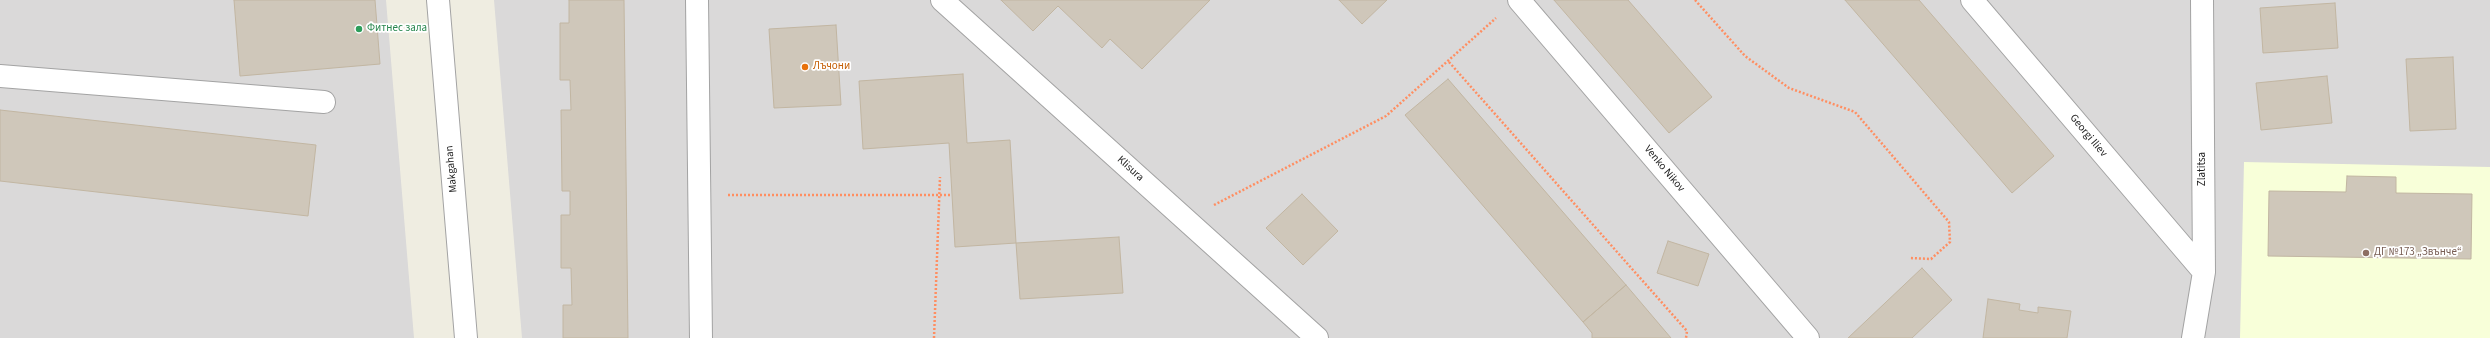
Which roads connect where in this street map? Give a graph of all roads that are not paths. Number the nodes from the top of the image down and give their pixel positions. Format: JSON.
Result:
{"nodes":[{"id":1,"x":438,"y":0,"type":"edge"},
{"id":2,"x":697,"y":0,"type":"edge"},
{"id":3,"x":942,"y":0,"type":"edge"},
{"id":4,"x":1520,"y":0,"type":"edge"},
{"id":5,"x":1972,"y":0,"type":"edge"},
{"id":6,"x":2202,"y":0,"type":"edge"},
{"id":7,"x":0,"y":76,"type":"edge"},
{"id":8,"x":324,"y":102,"type":"dead end"},
{"id":9,"x":2204,"y":272,"type":"junction"},
{"id":10,"x":466,"y":338,"type":"edge"},
{"id":11,"x":701,"y":338,"type":"edge"},
{"id":12,"x":1317,"y":338,"type":"edge"},
{"id":13,"x":1808,"y":338,"type":"edge"},
{"id":14,"x":2193,"y":338,"type":"edge"}],
"edges":[{"from":1,"to":10,"type":"street","name":"Makgahan"},
{"from":2,"to":11,"type":"street"},
{"from":3,"to":12,"type":"street","name":"Klisura"},
{"from":4,"to":13,"type":"street","name":"Venko Nikov"},
{"from":5,"to":9,"type":"street","name":"Georgi Iliev"},
{"from":6,"to":9,"type":"street","name":"Zlatitsa"},
{"from":7,"to":8,"type":"street"},
{"from":9,"to":14,"type":"street","name":"Zlatitsa"}]}
